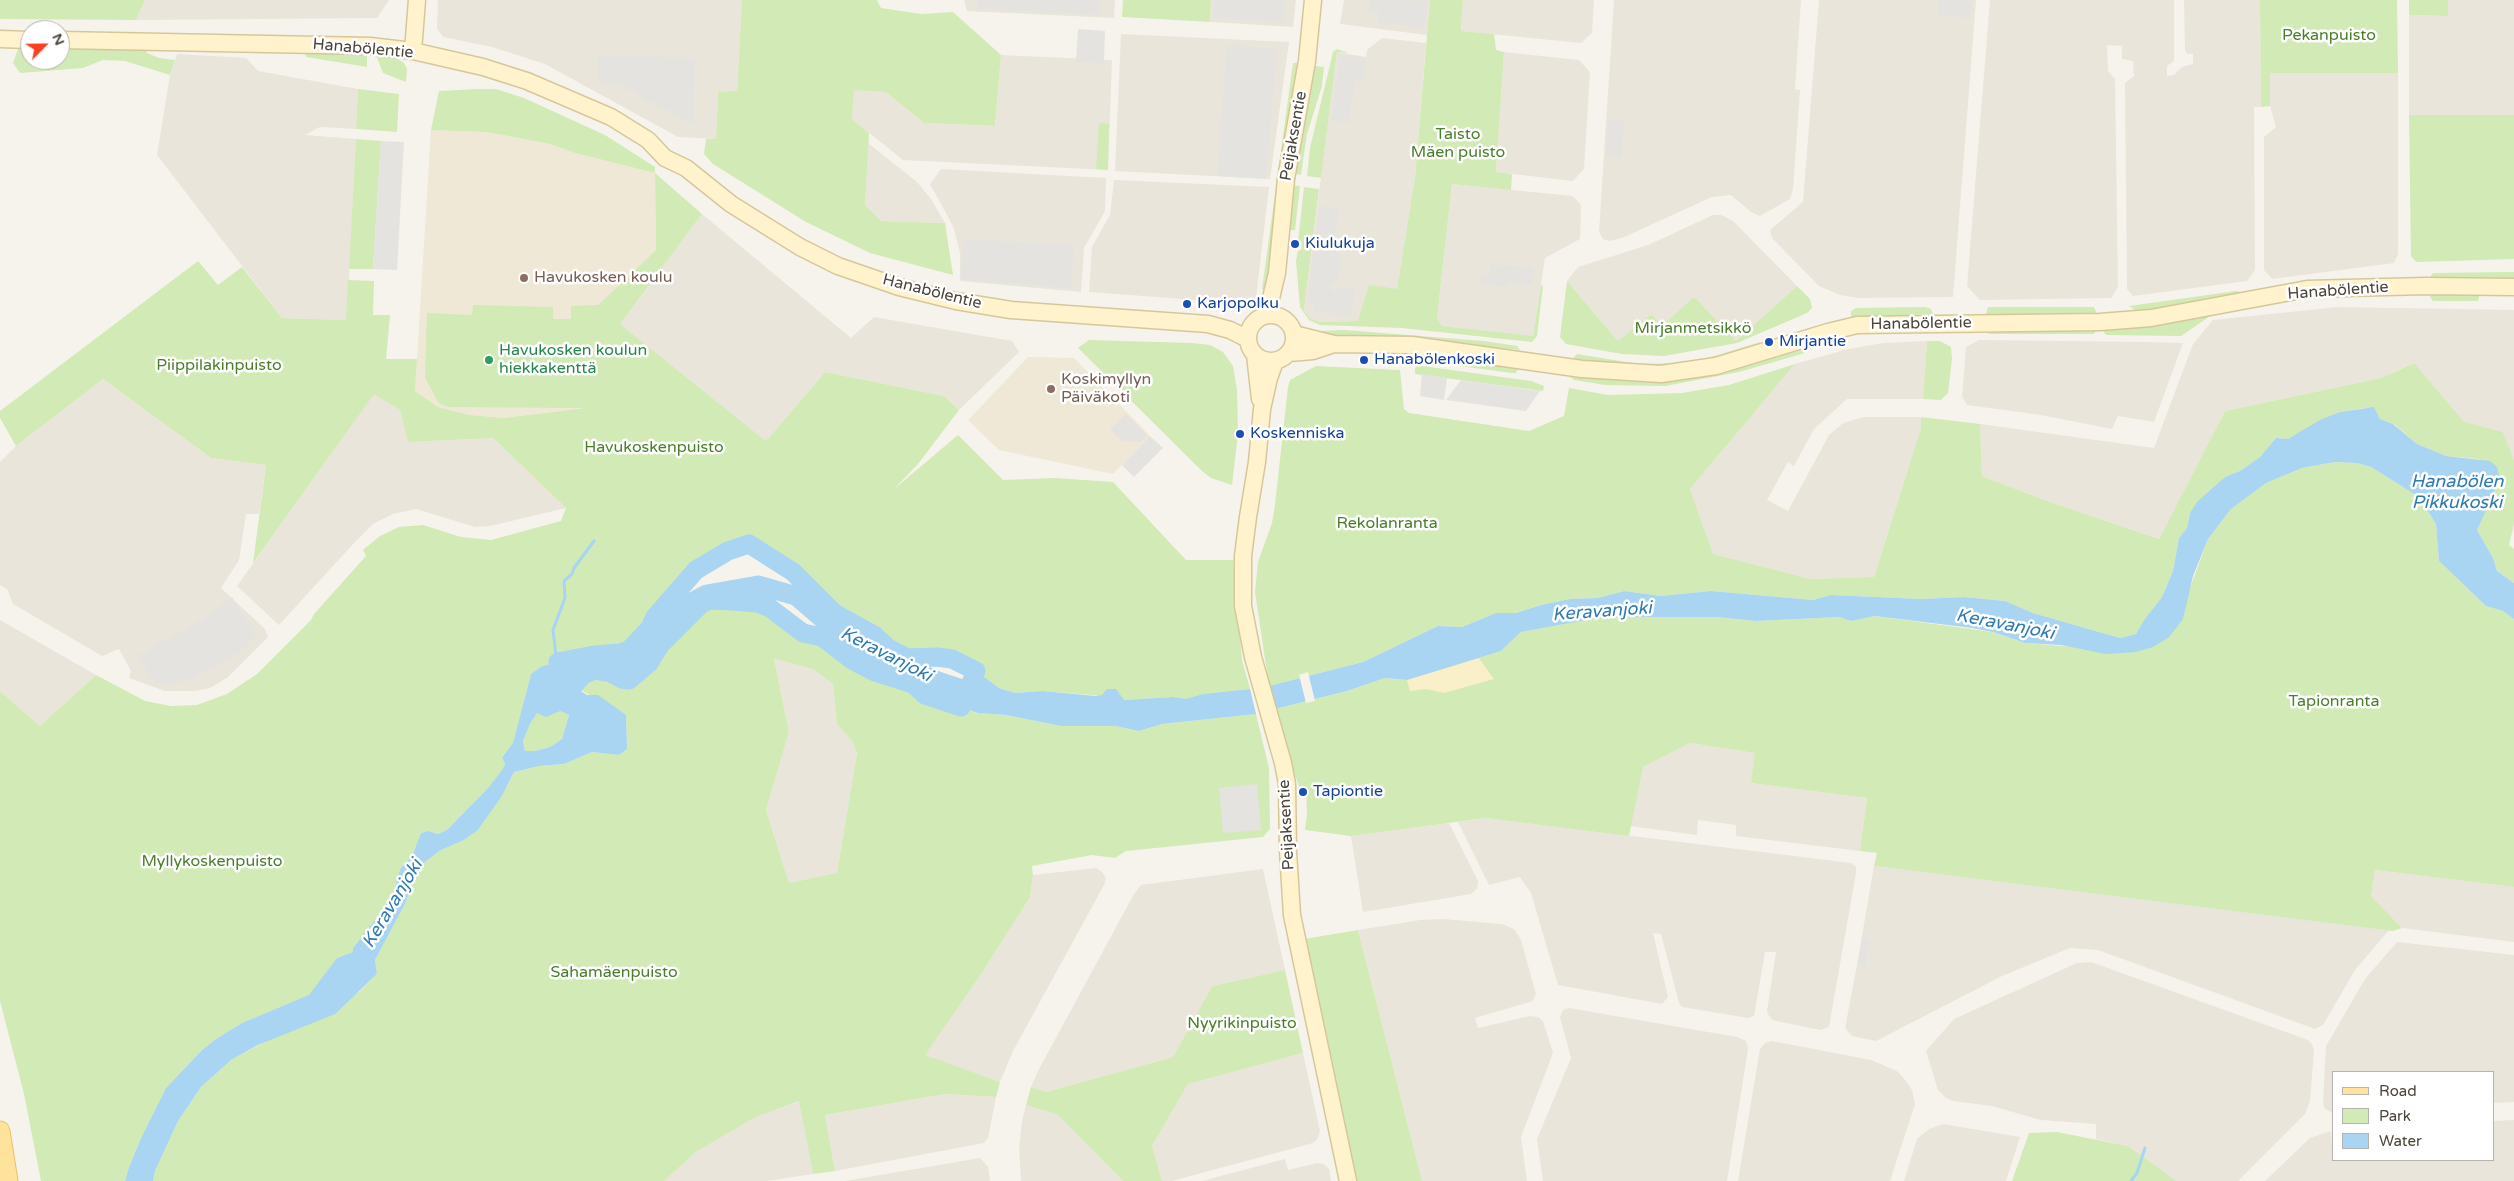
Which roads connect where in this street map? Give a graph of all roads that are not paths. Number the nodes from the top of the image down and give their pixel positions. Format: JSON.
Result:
{"nodes":[{"id":1,"x":417,"y":0,"type":"edge"},
{"id":2,"x":1313,"y":0,"type":"edge"},
{"id":3,"x":0,"y":39,"type":"edge"},
{"id":4,"x":20,"y":40,"type":"edge"},
{"id":5,"x":70,"y":40,"type":"edge"},
{"id":6,"x":413,"y":51,"type":"junction"},
{"id":7,"x":1277,"y":273,"type":"junction"},
{"id":8,"x":2514,"y":287,"type":"edge"},
{"id":9,"x":1261,"y":319,"type":"junction"},
{"id":10,"x":1208,"y":324,"type":"junction"},
{"id":11,"x":1290,"y":327,"type":"junction"},
{"id":12,"x":1248,"y":339,"type":"junction"},
{"id":13,"x":1334,"y":344,"type":"junction"},
{"id":14,"x":1255,"y":355,"type":"junction"},
{"id":15,"x":1282,"y":357,"type":"junction"},
{"id":16,"x":1262,"y":409,"type":"junction"},
{"id":17,"x":0,"y":1131,"type":"edge"},
{"id":18,"x":8,"y":1181,"type":"edge"},
{"id":19,"x":1348,"y":1181,"type":"edge"}],
"edges":[{"from":1,"to":6,"type":"street"},
{"from":2,"to":7,"type":"street","name":"Peijaksentie"},
{"from":3,"to":4,"type":"street"},
{"from":5,"to":6,"type":"street","name":"Hanabölentie"},
{"from":6,"to":10,"type":"street","name":"Hanabölentie"},
{"from":7,"to":9,"type":"street","name":"Peijaksentie"},
{"from":7,"to":11,"type":"street","name":"Peijaksentie"},
{"from":8,"to":13,"type":"street","name":"Hanabölentie"},
{"from":9,"to":10,"type":"street","name":"Hanabölentie"},
{"from":9,"to":11,"type":"street"},
{"from":9,"to":12,"type":"street"},
{"from":10,"to":12,"type":"street","name":"Hanabölentie"},
{"from":11,"to":13,"type":"street","name":"Hanabölentie"},
{"from":11,"to":15,"type":"street"},
{"from":12,"to":14,"type":"street"},
{"from":13,"to":15,"type":"street","name":"Hanabölentie"},
{"from":14,"to":15,"type":"street"},
{"from":14,"to":16,"type":"street","name":"Peijaksentie"},
{"from":15,"to":16,"type":"street","name":"Peijaksentie"},
{"from":16,"to":19,"type":"street","name":"Peijaksentie"},
{"from":17,"to":18,"type":"main road"}]}
